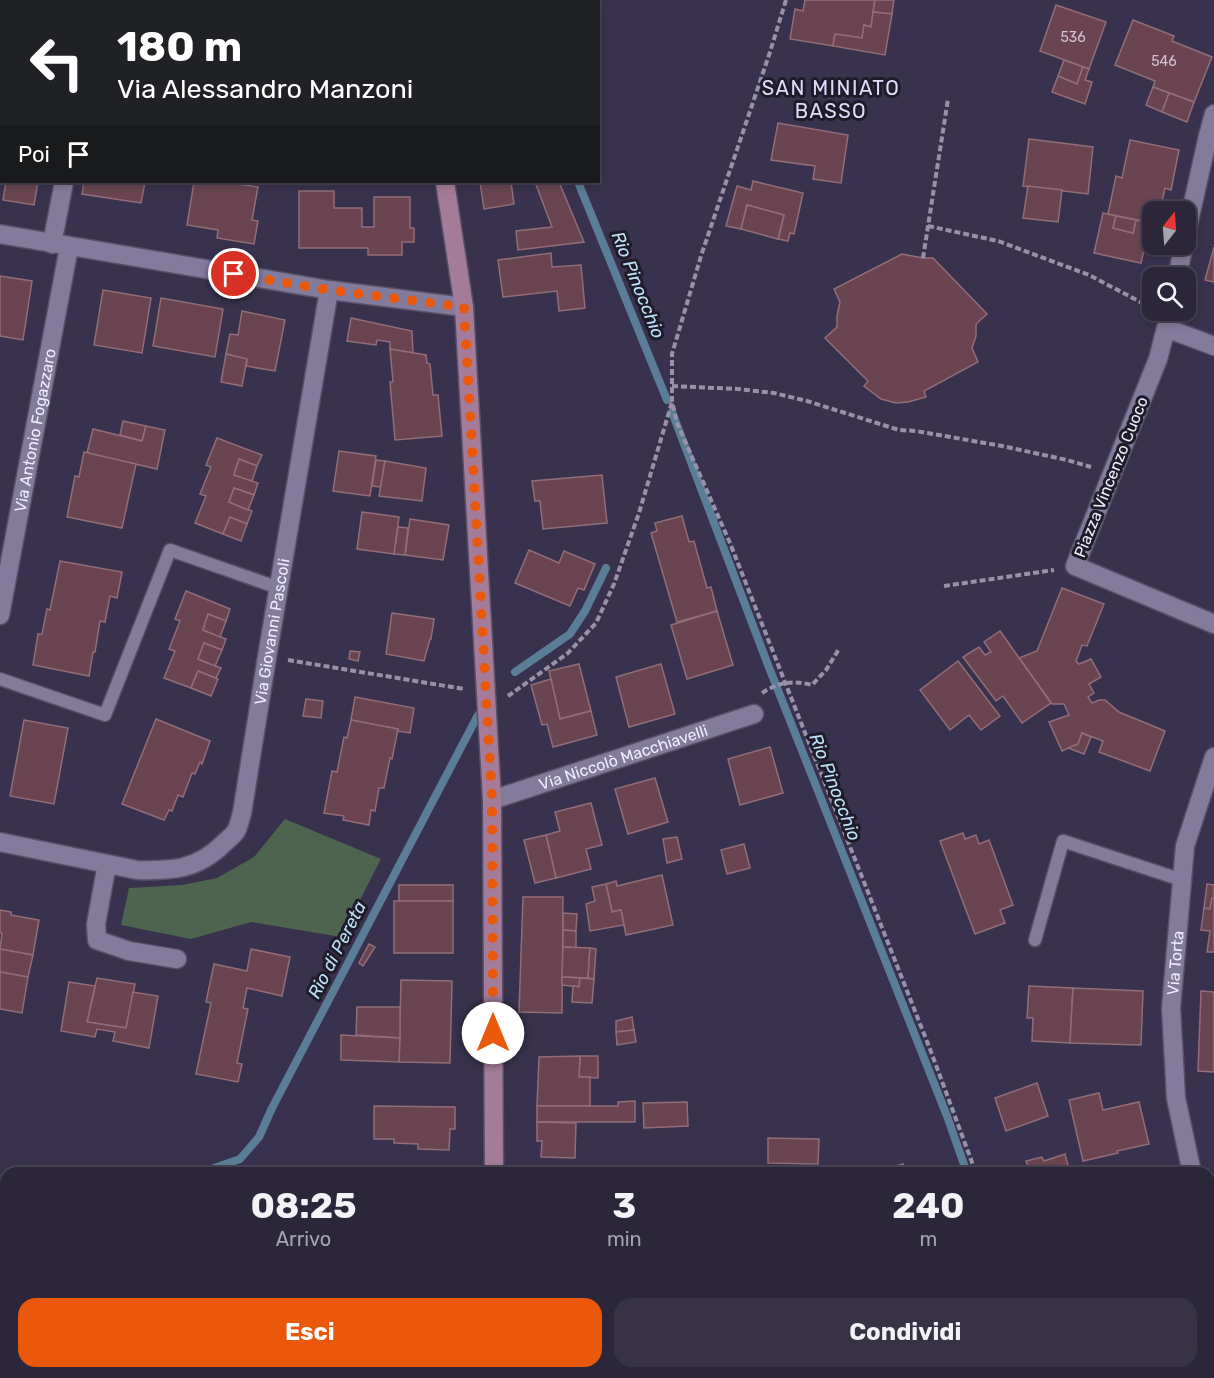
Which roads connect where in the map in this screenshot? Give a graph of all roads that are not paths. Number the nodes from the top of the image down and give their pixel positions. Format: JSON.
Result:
{"nodes":[{"id":1,"x":1214,"y":114,"type":"edge"},
{"id":2,"x":64,"y":183,"type":"edge"},
{"id":3,"x":445,"y":183,"type":"edge"},
{"id":4,"x":1193,"y":201,"type":"edge"},
{"id":5,"x":0,"y":234,"type":"edge"},
{"id":6,"x":60,"y":245,"type":"junction"},
{"id":7,"x":329,"y":290,"type":"junction"},
{"id":8,"x":464,"y":307,"type":"junction"},
{"id":9,"x":1168,"y":321,"type":"edge"},
{"id":10,"x":1171,"y":321,"type":"edge"},
{"id":11,"x":1214,"y":346,"type":"edge"},
{"id":12,"x":279,"y":588,"type":"junction"},
{"id":13,"x":0,"y":615,"type":"edge"},
{"id":14,"x":1214,"y":624,"type":"edge"},
{"id":15,"x":0,"y":679,"type":"edge"},
{"id":16,"x":754,"y":714,"type":"dead end"},
{"id":17,"x":1214,"y":757,"type":"edge"},
{"id":18,"x":492,"y":800,"type":"junction"},
{"id":19,"x":0,"y":842,"type":"edge"},
{"id":20,"x":107,"y":864,"type":"junction"},
{"id":21,"x":1182,"y":880,"type":"junction"},
{"id":22,"x":1035,"y":939,"type":"dead end"},
{"id":23,"x":177,"y":958,"type":"dead end"},
{"id":24,"x":494,"y":1167,"type":"edge"},
{"id":25,"x":1191,"y":1167,"type":"edge"}],
"edges":[{"from":1,"to":4,"type":"street"},
{"from":2,"to":6,"type":"street","name":"Via Antonio Fogazzaro"},
{"from":3,"to":8,"type":"main road"},
{"from":5,"to":6,"type":"street"},
{"from":6,"to":7,"type":"street"},
{"from":6,"to":13,"type":"street","name":"Via Antonio Fogazzaro"},
{"from":7,"to":8,"type":"street"},
{"from":7,"to":12,"type":"street","name":"Via Giovanni Pascoli"},
{"from":8,"to":18,"type":"main road"},
{"from":9,"to":14,"type":"street","name":"Piazza Vincenzo Cuoco"},
{"from":10,"to":11,"type":"street","name":"Piazza Vincenzo Cuoco"},
{"from":12,"to":15,"type":"lane"},
{"from":12,"to":20,"type":"street","name":"Via Giovanni Pascoli"},
{"from":16,"to":18,"type":"street","name":"Via Niccolò Macchiavelli"},
{"from":17,"to":21,"type":"street","name":"Via Torta"},
{"from":18,"to":24,"type":"main road"},
{"from":19,"to":20,"type":"street","name":"Via Giovanni Pascoli"},
{"from":20,"to":23,"type":"street"},
{"from":21,"to":22,"type":"lane"},
{"from":21,"to":25,"type":"street","name":"Via Torta"}]}
